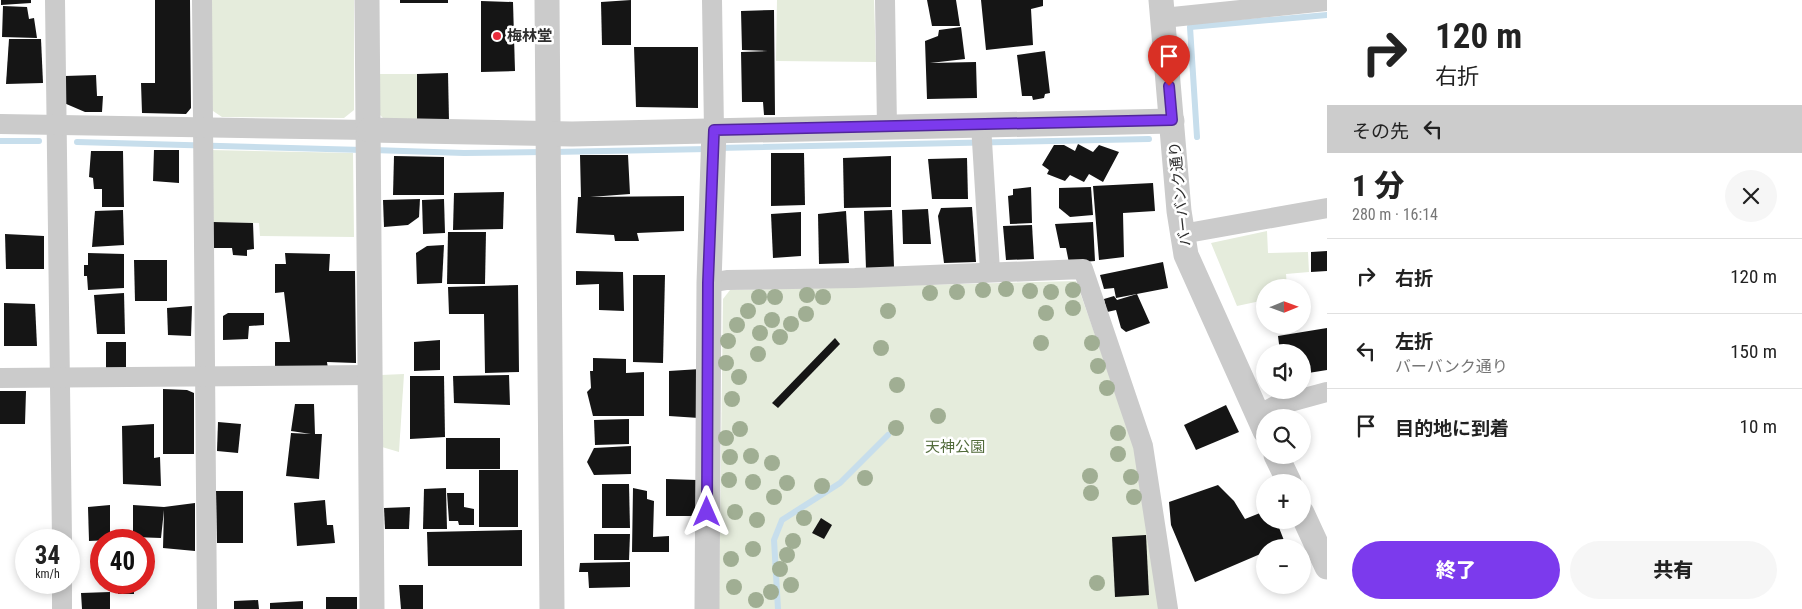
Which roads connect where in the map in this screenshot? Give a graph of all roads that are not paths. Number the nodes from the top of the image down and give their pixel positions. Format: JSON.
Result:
{"nodes":[{"id":1,"x":55,"y":0,"type":"edge"},
{"id":2,"x":202,"y":0,"type":"edge"},
{"id":3,"x":367,"y":0,"type":"edge"},
{"id":4,"x":547,"y":0,"type":"edge"},
{"id":5,"x":712,"y":0,"type":"edge"},
{"id":6,"x":885,"y":0,"type":"edge"},
{"id":7,"x":1327,"y":1,"type":"edge"},
{"id":8,"x":1162,"y":9,"type":"edge"},
{"id":9,"x":1172,"y":120,"type":"junction"},
{"id":10,"x":0,"y":124,"type":"edge"},
{"id":11,"x":980,"y":125,"type":"junction"},
{"id":12,"x":56,"y":126,"type":"junction"},
{"id":13,"x":204,"y":126,"type":"junction"},
{"id":14,"x":887,"y":128,"type":"junction"},
{"id":15,"x":369,"y":130,"type":"junction"},
{"id":16,"x":714,"y":130,"type":"junction"},
{"id":17,"x":548,"y":134,"type":"junction"},
{"id":18,"x":1327,"y":208,"type":"edge"},
{"id":19,"x":1182,"y":234,"type":"junction"},
{"id":20,"x":990,"y":271,"type":"junction"},
{"id":21,"x":708,"y":283,"type":"junction"},
{"id":22,"x":206,"y":375,"type":"junction"},
{"id":23,"x":369,"y":375,"type":"junction"},
{"id":24,"x":0,"y":378,"type":"edge"},
{"id":25,"x":60,"y":378,"type":"junction"},
{"id":26,"x":1327,"y":392,"type":"edge"},
{"id":27,"x":1273,"y":409,"type":"edge"},
{"id":28,"x":1256,"y":412,"type":"edge"},
{"id":29,"x":62,"y":529,"type":"edge"},
{"id":30,"x":1309,"y":529,"type":"edge"},
{"id":31,"x":1327,"y":567,"type":"edge"},
{"id":32,"x":62,"y":594,"type":"edge"},
{"id":33,"x":62,"y":609,"type":"edge"},
{"id":34,"x":207,"y":609,"type":"edge"},
{"id":35,"x":372,"y":609,"type":"edge"},
{"id":36,"x":552,"y":609,"type":"edge"},
{"id":37,"x":707,"y":609,"type":"edge"},
{"id":38,"x":1168,"y":609,"type":"edge"}],
"edges":[{"from":1,"to":12,"type":"street"},
{"from":2,"to":13,"type":"street"},
{"from":3,"to":15,"type":"street"},
{"from":4,"to":17,"type":"street"},
{"from":5,"to":16,"type":"street"},
{"from":6,"to":14,"type":"street"},
{"from":7,"to":8,"type":"street"},
{"from":8,"to":9,"type":"street","name":"バーバンク通り"},
{"from":9,"to":11,"type":"street"},
{"from":9,"to":19,"type":"street","name":"バーバンク通り"},
{"from":10,"to":12,"type":"street"},
{"from":11,"to":14,"type":"street"},
{"from":11,"to":20,"type":"street"},
{"from":12,"to":13,"type":"street"},
{"from":12,"to":25,"type":"street"},
{"from":13,"to":15,"type":"street"},
{"from":13,"to":22,"type":"street"},
{"from":14,"to":16,"type":"street"},
{"from":15,"to":17,"type":"street"},
{"from":15,"to":23,"type":"street"},
{"from":16,"to":17,"type":"street"},
{"from":16,"to":21,"type":"street"},
{"from":17,"to":36,"type":"street"},
{"from":18,"to":19,"type":"street"},
{"from":19,"to":28,"type":"street","name":"バーバンク通り"},
{"from":20,"to":21,"type":"street"},
{"from":20,"to":38,"type":"street"},
{"from":21,"to":37,"type":"street"},
{"from":22,"to":23,"type":"street"},
{"from":22,"to":25,"type":"street"},
{"from":22,"to":34,"type":"street"},
{"from":23,"to":35,"type":"street"},
{"from":24,"to":25,"type":"street"},
{"from":25,"to":29,"type":"street"},
{"from":26,"to":27,"type":"street"},
{"from":30,"to":31,"type":"street"},
{"from":32,"to":33,"type":"street"}]}
